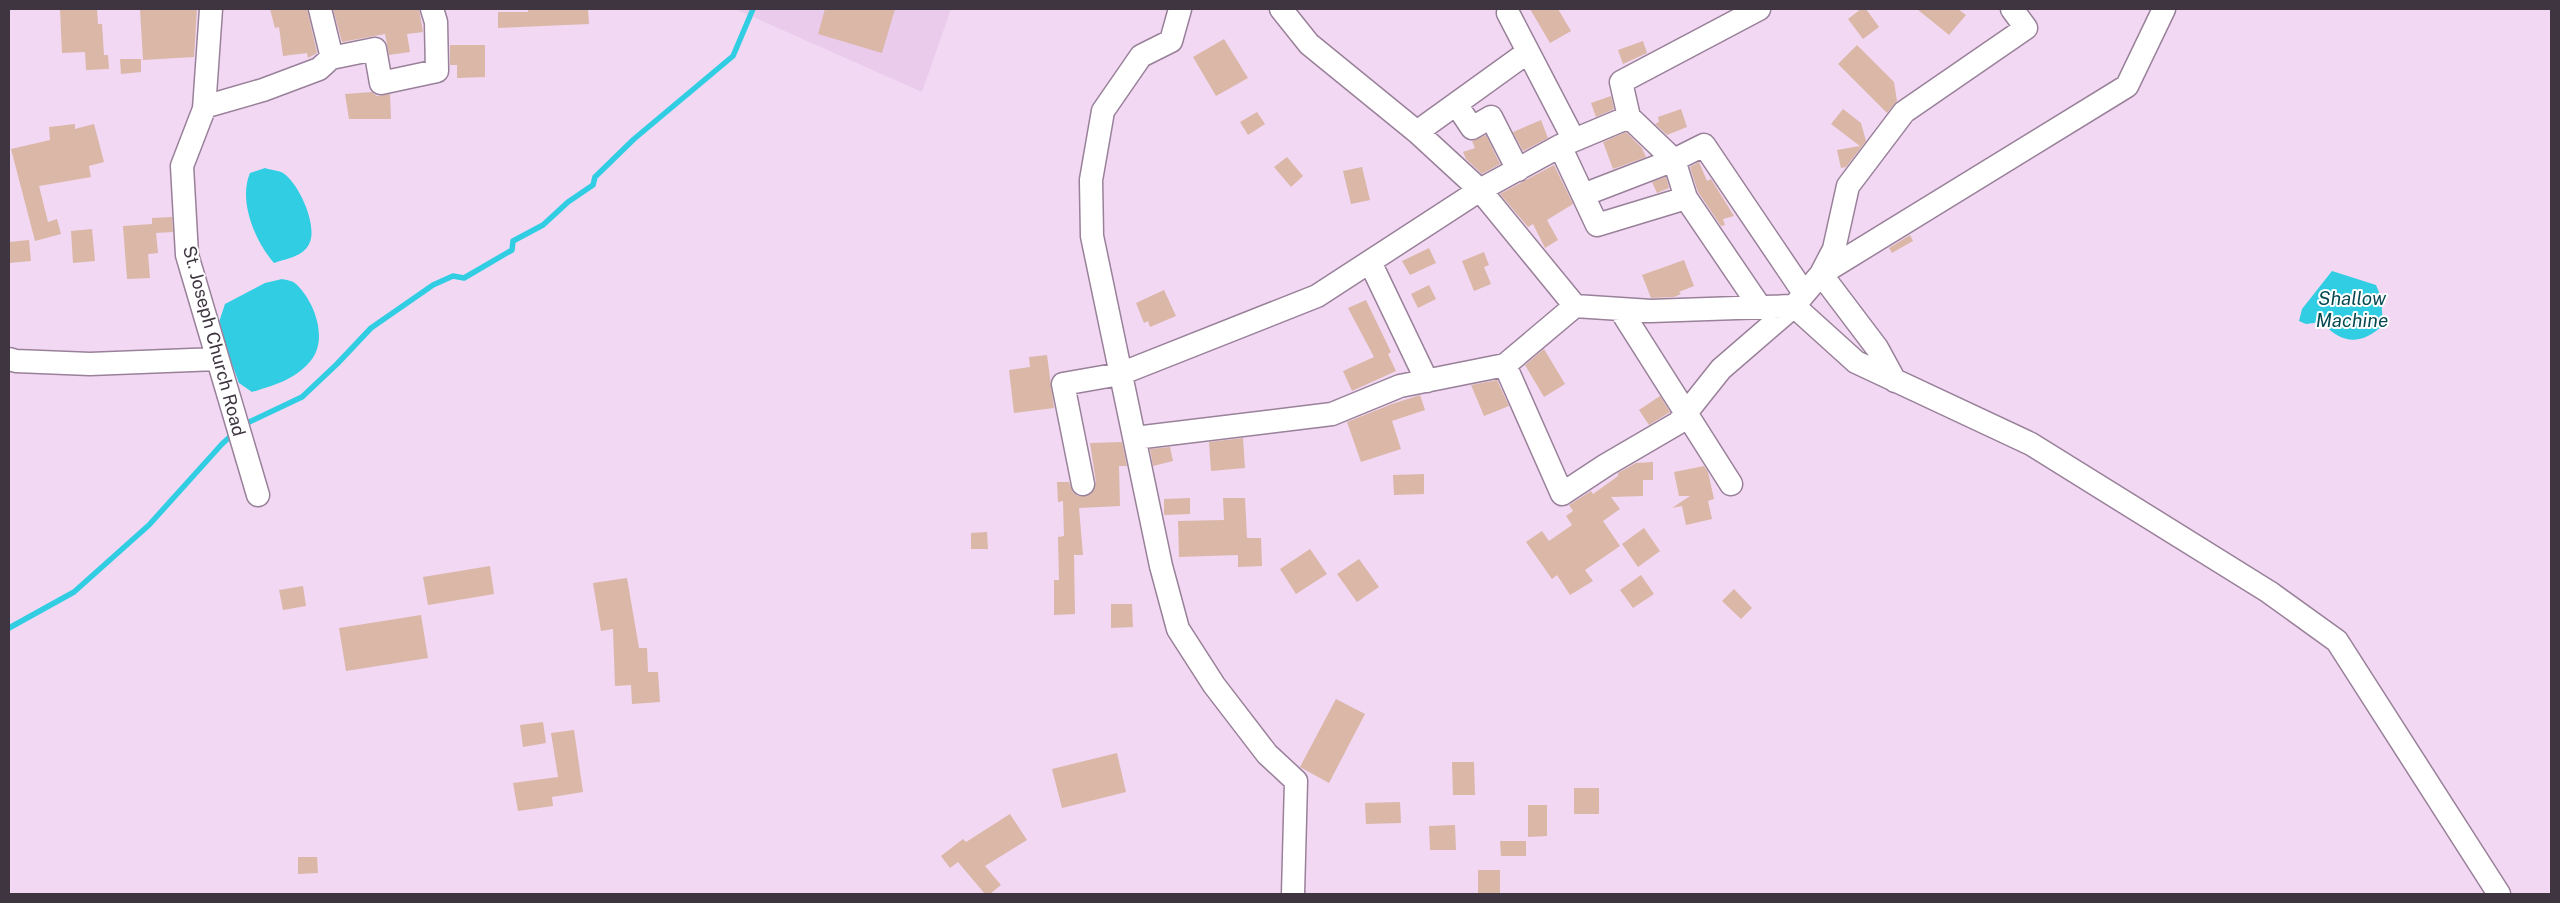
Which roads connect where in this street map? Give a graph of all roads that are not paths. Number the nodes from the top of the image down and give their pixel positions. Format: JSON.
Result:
{"nodes":[{"id":1,"x":211,"y":9,"type":"edge"},
{"id":2,"x":320,"y":9,"type":"edge"},
{"id":3,"x":432,"y":9,"type":"edge"},
{"id":4,"x":1180,"y":9,"type":"edge"},
{"id":5,"x":1281,"y":9,"type":"edge"},
{"id":6,"x":1759,"y":9,"type":"edge"},
{"id":7,"x":2012,"y":9,"type":"edge"},
{"id":8,"x":2164,"y":9,"type":"edge"},
{"id":9,"x":1508,"y":13,"type":"dead end"},
{"id":10,"x":1528,"y":52,"type":"junction"},
{"id":11,"x":332,"y":58,"type":"junction"},
{"id":12,"x":1456,"y":104,"type":"junction"},
{"id":13,"x":204,"y":107,"type":"junction"},
{"id":14,"x":1629,"y":118,"type":"junction"},
{"id":15,"x":1417,"y":132,"type":"junction"},
{"id":16,"x":1567,"y":143,"type":"junction"},
{"id":17,"x":1674,"y":160,"type":"junction"},
{"id":18,"x":1518,"y":170,"type":"junction"},
{"id":19,"x":1480,"y":190,"type":"junction"},
{"id":20,"x":1583,"y":195,"type":"junction"},
{"id":21,"x":1686,"y":198,"type":"junction"},
{"id":22,"x":1370,"y":262,"type":"junction"},
{"id":23,"x":1821,"y":274,"type":"junction"},
{"id":24,"x":1799,"y":300,"type":"junction"},
{"id":25,"x":1575,"y":306,"type":"junction"},
{"id":26,"x":1760,"y":307,"type":"junction"},
{"id":27,"x":1620,"y":309,"type":"junction"},
{"id":28,"x":9,"y":359,"type":"edge"},
{"id":29,"x":217,"y":359,"type":"junction"},
{"id":30,"x":1505,"y":365,"type":"junction"},
{"id":31,"x":1120,"y":374,"type":"junction"},
{"id":32,"x":1427,"y":381,"type":"junction"},
{"id":33,"x":1895,"y":381,"type":"junction"},
{"id":34,"x":1687,"y":413,"type":"junction"},
{"id":35,"x":1135,"y":438,"type":"junction"},
{"id":36,"x":1083,"y":484,"type":"dead end"},
{"id":37,"x":1731,"y":484,"type":"dead end"},
{"id":38,"x":258,"y":495,"type":"dead end"},
{"id":39,"x":1293,"y":894,"type":"edge"},
{"id":40,"x":2499,"y":894,"type":"edge"}],
"edges":[{"from":1,"to":13,"type":"street","name":"St. Joseph Church Road"},
{"from":2,"to":11,"type":"street"},
{"from":3,"to":11,"type":"street"},
{"from":4,"to":31,"type":"street"},
{"from":5,"to":15,"type":"street"},
{"from":6,"to":14,"type":"street"},
{"from":7,"to":23,"type":"street"},
{"from":8,"to":23,"type":"street"},
{"from":9,"to":10,"type":"street"},
{"from":10,"to":12,"type":"street"},
{"from":10,"to":16,"type":"street"},
{"from":11,"to":13,"type":"street"},
{"from":12,"to":15,"type":"street"},
{"from":12,"to":18,"type":"street"},
{"from":13,"to":29,"type":"street","name":"St. Joseph Church Road"},
{"from":14,"to":16,"type":"street"},
{"from":14,"to":17,"type":"street"},
{"from":15,"to":19,"type":"street"},
{"from":16,"to":18,"type":"street"},
{"from":16,"to":20,"type":"street"},
{"from":17,"to":20,"type":"street"},
{"from":17,"to":21,"type":"street"},
{"from":17,"to":24,"type":"street"},
{"from":18,"to":19,"type":"street"},
{"from":19,"to":22,"type":"street"},
{"from":19,"to":25,"type":"street"},
{"from":20,"to":21,"type":"street"},
{"from":21,"to":26,"type":"street"},
{"from":22,"to":31,"type":"street"},
{"from":22,"to":32,"type":"street"},
{"from":23,"to":24,"type":"street"},
{"from":23,"to":33,"type":"street"},
{"from":24,"to":26,"type":"street"},
{"from":24,"to":33,"type":"street"},
{"from":24,"to":34,"type":"street"},
{"from":25,"to":27,"type":"street"},
{"from":25,"to":30,"type":"street"},
{"from":26,"to":27,"type":"street"},
{"from":27,"to":34,"type":"street"},
{"from":28,"to":29,"type":"street"},
{"from":29,"to":38,"type":"street","name":"St. Joseph Church Road"},
{"from":30,"to":32,"type":"street"},
{"from":30,"to":34,"type":"street"},
{"from":31,"to":35,"type":"street"},
{"from":31,"to":36,"type":"street"},
{"from":32,"to":35,"type":"street"},
{"from":33,"to":40,"type":"street"},
{"from":34,"to":37,"type":"street"},
{"from":35,"to":39,"type":"street"}]}
